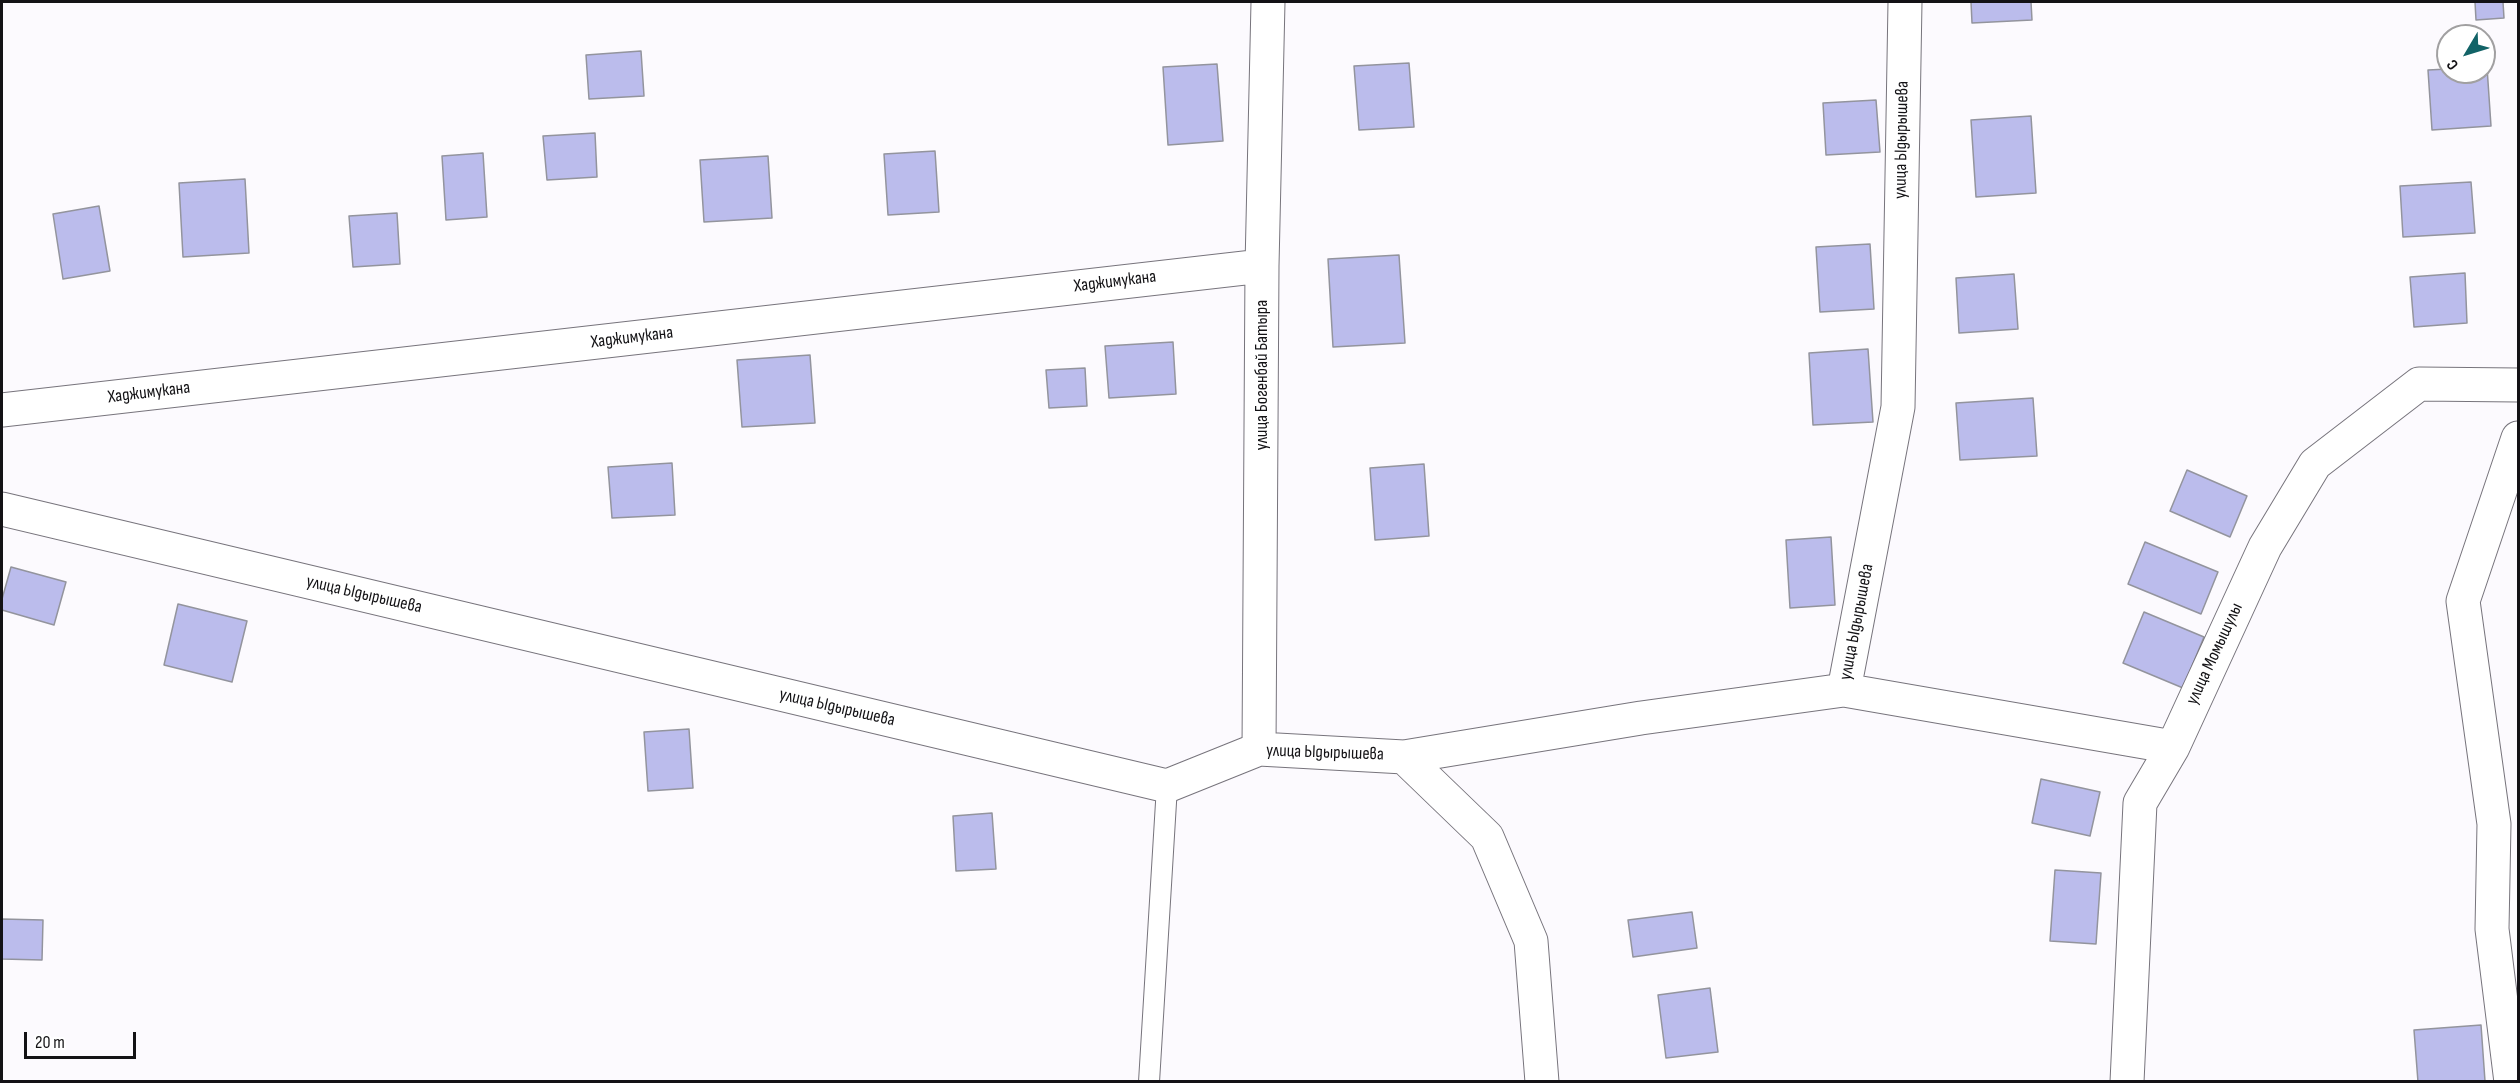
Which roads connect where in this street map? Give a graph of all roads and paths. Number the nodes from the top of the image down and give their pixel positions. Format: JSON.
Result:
{"nodes":[{"id":1,"x":1268,"y":2,"type":"edge"},
{"id":2,"x":1905,"y":2,"type":"edge"},
{"id":3,"x":1262,"y":266,"type":"junction"},
{"id":4,"x":2518,"y":385,"type":"edge"},
{"id":5,"x":2,"y":410,"type":"edge"},
{"id":6,"x":2518,"y":438,"type":"edge"},
{"id":7,"x":2,"y":509,"type":"edge"},
{"id":8,"x":1844,"y":690,"type":"junction"},
{"id":9,"x":2173,"y":747,"type":"junction"},
{"id":10,"x":1259,"y":749,"type":"junction"},
{"id":11,"x":1404,"y":757,"type":"junction"},
{"id":12,"x":1167,"y":786,"type":"junction"},
{"id":13,"x":2505,"y":927,"type":"edge"},
{"id":14,"x":1149,"y":1082,"type":"edge"},
{"id":15,"x":1542,"y":1082,"type":"edge"},
{"id":16,"x":2127,"y":1082,"type":"edge"},
{"id":17,"x":2511,"y":1082,"type":"edge"}],
"edges":[{"from":1,"to":3,"type":"street","name":"улица Богенбай Батыра"},
{"from":2,"to":8,"type":"street","name":"улица Ыдырышева"},
{"from":3,"to":5,"type":"street","name":"Хаджимукана"},
{"from":3,"to":10,"type":"street","name":"улица Богенбай Батыра"},
{"from":4,"to":9,"type":"street","name":"улица Момышулы"},
{"from":6,"to":13,"type":"street"},
{"from":7,"to":12,"type":"street","name":"улица Ыдырышева"},
{"from":8,"to":9,"type":"street"},
{"from":8,"to":11,"type":"street","name":"улица Ыдырышева"},
{"from":9,"to":16,"type":"street","name":"улица Момышулы"},
{"from":10,"to":11,"type":"street","name":"улица Ыдырышева"},
{"from":10,"to":12,"type":"street","name":"улица Ыдырышева"},
{"from":11,"to":15,"type":"street"},
{"from":12,"to":14,"type":"lane"},
{"from":13,"to":17,"type":"street"}]}
